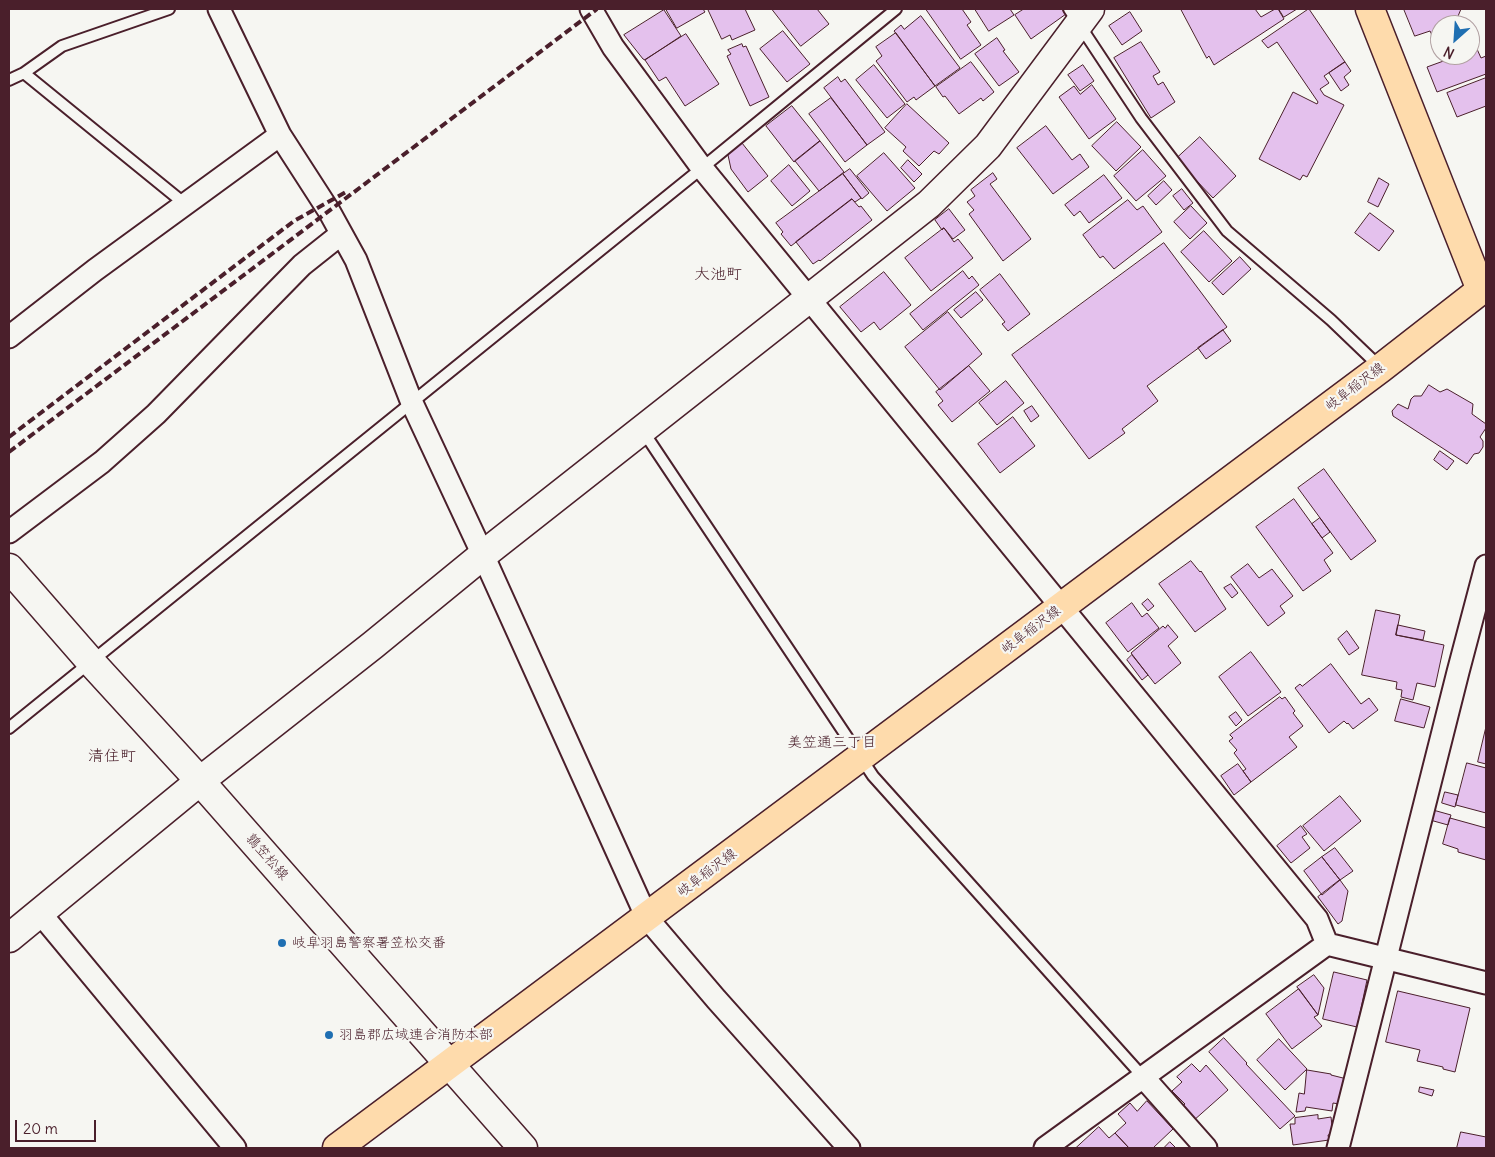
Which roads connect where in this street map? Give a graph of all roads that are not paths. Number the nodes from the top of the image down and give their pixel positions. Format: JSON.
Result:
{"nodes":[{"id":1,"x":169,"y":9,"type":"edge"},
{"id":2,"x":218,"y":9,"type":"edge"},
{"id":3,"x":591,"y":9,"type":"edge"},
{"id":4,"x":896,"y":9,"type":"edge"},
{"id":5,"x":1370,"y":9,"type":"edge"},
{"id":6,"x":1079,"y":14,"type":"edge"},
{"id":7,"x":24,"y":73,"type":"junction"},
{"id":8,"x":9,"y":80,"type":"edge"},
{"id":9,"x":280,"y":135,"type":"junction"},
{"id":10,"x":702,"y":168,"type":"junction"},
{"id":11,"x":185,"y":204,"type":"junction"},
{"id":12,"x":341,"y":234,"type":"junction"},
{"id":13,"x":1485,"y":293,"type":"edge"},
{"id":14,"x":810,"y":299,"type":"junction"},
{"id":15,"x":9,"y":337,"type":"edge"},
{"id":16,"x":1381,"y":368,"type":"junction"},
{"id":17,"x":412,"y":403,"type":"junction"},
{"id":18,"x":643,"y":430,"type":"junction"},
{"id":19,"x":9,"y":532,"type":"edge"},
{"id":20,"x":483,"y":556,"type":"junction"},
{"id":21,"x":1486,"y":566,"type":"edge"},
{"id":22,"x":9,"y":568,"type":"edge"},
{"id":23,"x":1061,"y":607,"type":"junction"},
{"id":24,"x":91,"y":662,"type":"junction"},
{"id":25,"x":9,"y":728,"type":"edge"},
{"id":26,"x":860,"y":758,"type":"junction"},
{"id":27,"x":200,"y":781,"type":"junction"},
{"id":28,"x":40,"y":913,"type":"junction"},
{"id":29,"x":647,"y":918,"type":"junction"},
{"id":30,"x":9,"y":938,"type":"edge"},
{"id":31,"x":1327,"y":944,"type":"junction"},
{"id":32,"x":1386,"y":957,"type":"junction"},
{"id":33,"x":1486,"y":983,"type":"edge"},
{"id":34,"x":449,"y":1066,"type":"junction"},
{"id":35,"x":1144,"y":1078,"type":"junction"},
{"id":36,"x":235,"y":1148,"type":"edge"},
{"id":37,"x":337,"y":1148,"type":"edge"},
{"id":38,"x":522,"y":1148,"type":"edge"},
{"id":39,"x":850,"y":1148,"type":"edge"},
{"id":40,"x":1045,"y":1148,"type":"edge"},
{"id":41,"x":1206,"y":1148,"type":"edge"},
{"id":42,"x":1338,"y":1148,"type":"edge"}],
"edges":[{"from":1,"to":7,"type":"lane"},
{"from":2,"to":9,"type":"street"},
{"from":3,"to":10,"type":"street"},
{"from":4,"to":10,"type":"lane"},
{"from":5,"to":13,"type":"main road","name":"岐阜稲沢線"},
{"from":6,"to":14,"type":"street"},
{"from":6,"to":16,"type":"lane"},
{"from":7,"to":8,"type":"lane"},
{"from":7,"to":11,"type":"lane"},
{"from":9,"to":11,"type":"street"},
{"from":9,"to":12,"type":"street"},
{"from":10,"to":14,"type":"street"},
{"from":10,"to":17,"type":"lane"},
{"from":11,"to":15,"type":"street"},
{"from":12,"to":17,"type":"street"},
{"from":12,"to":19,"type":"street"},
{"from":13,"to":16,"type":"main road","name":"岐阜稲沢線"},
{"from":14,"to":18,"type":"street"},
{"from":14,"to":23,"type":"street"},
{"from":16,"to":23,"type":"main road","name":"岐阜稲沢線"},
{"from":17,"to":20,"type":"street"},
{"from":17,"to":24,"type":"lane"},
{"from":18,"to":20,"type":"street"},
{"from":18,"to":26,"type":"lane"},
{"from":20,"to":27,"type":"street"},
{"from":20,"to":29,"type":"street"},
{"from":21,"to":32,"type":"street"},
{"from":22,"to":24,"type":"street","name":"鶉笠松線"},
{"from":23,"to":26,"type":"main road","name":"岐阜稲沢線"},
{"from":23,"to":31,"type":"street"},
{"from":24,"to":25,"type":"lane"},
{"from":24,"to":27,"type":"street","name":"鶉笠松線"},
{"from":26,"to":29,"type":"main road","name":"岐阜稲沢線"},
{"from":26,"to":35,"type":"lane"},
{"from":27,"to":28,"type":"street"},
{"from":27,"to":34,"type":"street","name":"鶉笠松線"},
{"from":28,"to":30,"type":"street"},
{"from":28,"to":36,"type":"street"},
{"from":29,"to":34,"type":"main road","name":"岐阜稲沢線"},
{"from":29,"to":39,"type":"street"},
{"from":31,"to":32,"type":"street"},
{"from":31,"to":35,"type":"street"},
{"from":32,"to":33,"type":"street"},
{"from":32,"to":42,"type":"street"},
{"from":34,"to":37,"type":"main road","name":"岐阜稲沢線"},
{"from":34,"to":38,"type":"street","name":"鶉笠松線"},
{"from":35,"to":40,"type":"street"},
{"from":35,"to":41,"type":"street"}]}
